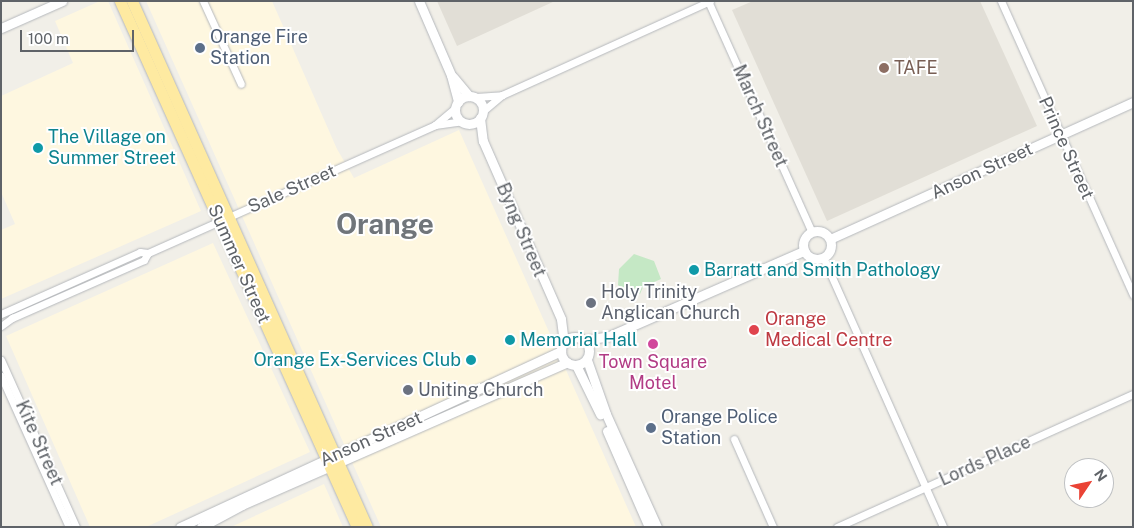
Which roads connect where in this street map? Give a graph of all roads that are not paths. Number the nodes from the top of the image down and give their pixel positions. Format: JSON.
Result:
{"nodes":[{"id":1,"x":62,"y":1,"type":"edge"},
{"id":2,"x":120,"y":1,"type":"edge"},
{"id":3,"x":132,"y":1,"type":"edge"},
{"id":4,"x":203,"y":1,"type":"edge"},
{"id":5,"x":419,"y":1,"type":"edge"},
{"id":6,"x":709,"y":1,"type":"edge"},
{"id":7,"x":1001,"y":1,"type":"edge"},
{"id":8,"x":1,"y":28,"type":"edge"},
{"id":9,"x":451,"y":75,"type":"junction"},
{"id":10,"x":241,"y":84,"type":"dead end"},
{"id":11,"x":502,"y":95,"type":"junction"},
{"id":12,"x":472,"y":96,"type":"junction"},
{"id":13,"x":1133,"y":102,"type":"edge"},
{"id":14,"x":457,"y":105,"type":"junction"},
{"id":15,"x":482,"y":114,"type":"junction"},
{"id":16,"x":466,"y":122,"type":"junction"},
{"id":17,"x":435,"y":125,"type":"junction"},
{"id":18,"x":1060,"y":135,"type":"junction"},
{"id":19,"x":483,"y":141,"type":"junction"},
{"id":20,"x":223,"y":220,"type":"junction"},
{"id":21,"x":812,"y":232,"type":"junction"},
{"id":22,"x":830,"y":239,"type":"junction"},
{"id":23,"x":804,"y":251,"type":"junction"},
{"id":24,"x":148,"y":253,"type":"junction"},
{"id":25,"x":823,"y":258,"type":"junction"},
{"id":26,"x":1133,"y":295,"type":"edge"},
{"id":27,"x":1,"y":314,"type":"edge"},
{"id":28,"x":560,"y":319,"type":"junction"},
{"id":29,"x":1,"y":326,"type":"edge"},
{"id":30,"x":609,"y":336,"type":"junction"},
{"id":31,"x":581,"y":339,"type":"junction"},
{"id":32,"x":562,"y":347,"type":"junction"},
{"id":33,"x":588,"y":356,"type":"junction"},
{"id":34,"x":1,"y":360,"type":"edge"},
{"id":35,"x":571,"y":364,"type":"junction"},
{"id":36,"x":1,"y":376,"type":"edge"},
{"id":37,"x":1133,"y":394,"type":"edge"},
{"id":38,"x":734,"y":439,"type":"dead end"},
{"id":39,"x":333,"y":461,"type":"junction"},
{"id":40,"x":926,"y":487,"type":"junction"},
{"id":41,"x":69,"y":527,"type":"edge"},
{"id":42,"x":76,"y":527,"type":"edge"},
{"id":43,"x":180,"y":527,"type":"edge"},
{"id":44,"x":201,"y":527,"type":"edge"},
{"id":45,"x":358,"y":527,"type":"edge"},
{"id":46,"x":367,"y":527,"type":"edge"},
{"id":47,"x":649,"y":527,"type":"edge"},
{"id":48,"x":657,"y":527,"type":"edge"},
{"id":49,"x":773,"y":527,"type":"edge"},
{"id":50,"x":837,"y":527,"type":"edge"},
{"id":51,"x":943,"y":527,"type":"edge"}],
"edges":[{"from":1,"to":8,"type":"street"},
{"from":2,"to":20,"type":"highway","name":"Summer Street"},
{"from":3,"to":20,"type":"highway","name":"Summer Street"},
{"from":4,"to":10,"type":"street"},
{"from":5,"to":9,"type":"street"},
{"from":6,"to":11,"type":"street"},
{"from":6,"to":21,"type":"street","name":"March Street"},
{"from":7,"to":18,"type":"street","name":"Prince Street"},
{"from":9,"to":12,"type":"street"},
{"from":9,"to":14,"type":"street"},
{"from":11,"to":12,"type":"street"},
{"from":11,"to":15,"type":"street"},
{"from":12,"to":14,"type":"street"},
{"from":12,"to":15,"type":"street","name":"Byng Street"},
{"from":13,"to":18,"type":"street","name":"Anson Street"},
{"from":14,"to":16,"type":"street","name":"Byng Street"},
{"from":14,"to":17,"type":"street","name":"Sale Street"},
{"from":15,"to":16,"type":"street"},
{"from":15,"to":19,"type":"street","name":"Byng Street"},
{"from":16,"to":17,"type":"street","name":"Sale Street"},
{"from":16,"to":19,"type":"street","name":"Byng Street"},
{"from":17,"to":20,"type":"street","name":"Sale Street"},
{"from":18,"to":22,"type":"street","name":"Anson Street"},
{"from":18,"to":26,"type":"street","name":"Prince Street"},
{"from":19,"to":28,"type":"street","name":"Byng Street"},
{"from":20,"to":24,"type":"street","name":"Sale Street"},
{"from":20,"to":39,"type":"highway","name":"Summer Street"},
{"from":21,"to":22,"type":"street"},
{"from":21,"to":23,"type":"street"},
{"from":22,"to":25,"type":"street"},
{"from":23,"to":25,"type":"street"},
{"from":23,"to":30,"type":"street"},
{"from":24,"to":27,"type":"street","name":"Sale Street"},
{"from":24,"to":29,"type":"street","name":"Sale Street"},
{"from":25,"to":40,"type":"street"},
{"from":28,"to":31,"type":"street","name":"Byng Street"},
{"from":28,"to":32,"type":"street","name":"Byng Street"},
{"from":30,"to":31,"type":"street"},
{"from":30,"to":33,"type":"street"},
{"from":31,"to":32,"type":"street","name":"Anson Street"},
{"from":31,"to":33,"type":"street"},
{"from":32,"to":35,"type":"street","name":"Byng Street"},
{"from":32,"to":39,"type":"street","name":"Anson Street"},
{"from":33,"to":35,"type":"street","name":"Anson Street"},
{"from":33,"to":48,"type":"street"},
{"from":34,"to":42,"type":"street","name":"Kite Street"},
{"from":35,"to":39,"type":"street","name":"Anson Street"},
{"from":35,"to":47,"type":"street"},
{"from":36,"to":41,"type":"street","name":"Kite Street"},
{"from":37,"to":40,"type":"street","name":"Lords Place"},
{"from":38,"to":49,"type":"street"},
{"from":39,"to":43,"type":"street","name":"Anson Street"},
{"from":39,"to":44,"type":"street","name":"Anson Street"},
{"from":39,"to":45,"type":"highway","name":"Summer Street"},
{"from":39,"to":46,"type":"highway","name":"Summer Street"},
{"from":40,"to":50,"type":"street","name":"Lords Place"},
{"from":40,"to":51,"type":"street"}]}
